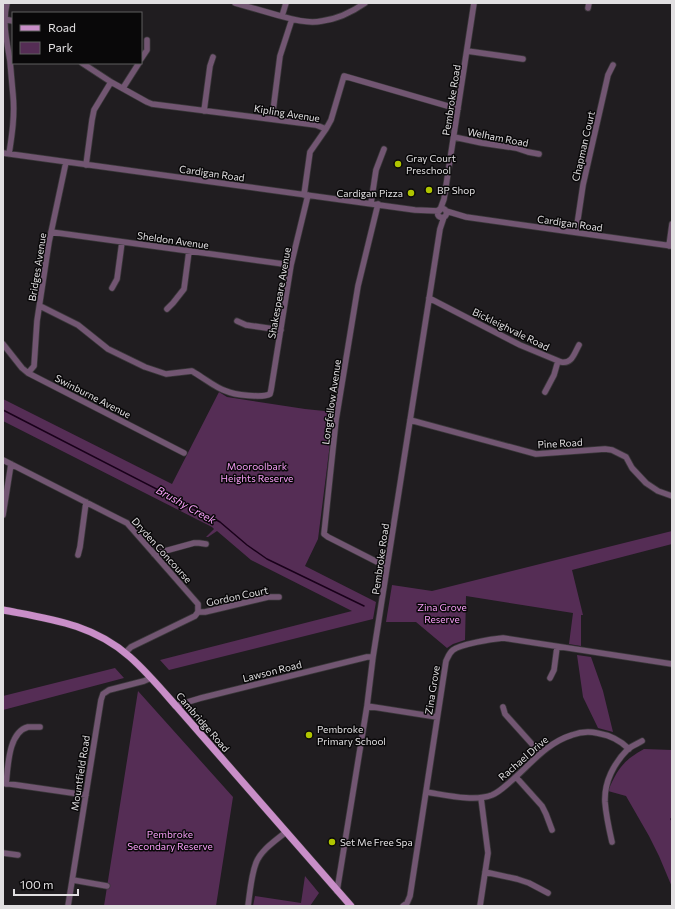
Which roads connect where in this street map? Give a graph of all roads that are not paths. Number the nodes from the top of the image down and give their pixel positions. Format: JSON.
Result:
{"nodes":[{"id":1,"x":7,"y":3,"type":"edge"},
{"id":2,"x":235,"y":3,"type":"edge"},
{"id":3,"x":286,"y":3,"type":"edge"},
{"id":4,"x":365,"y":3,"type":"edge"},
{"id":5,"x":474,"y":3,"type":"edge"},
{"id":6,"x":282,"y":16,"type":"junction"},
{"id":7,"x":4,"y":19,"type":"junction"},
{"id":8,"x":292,"y":19,"type":"junction"},
{"id":9,"x":12,"y":21,"type":"edge"},
{"id":10,"x":147,"y":40,"type":"dead end"},
{"id":11,"x":467,"y":51,"type":"junction"},
{"id":12,"x":213,"y":57,"type":"dead end"},
{"id":13,"x":142,"y":58,"type":"edge"},
{"id":14,"x":523,"y":59,"type":"dead end"},
{"id":15,"x":84,"y":64,"type":"edge"},
{"id":16,"x":138,"y":64,"type":"edge"},
{"id":17,"x":613,"y":65,"type":"dead end"},
{"id":18,"x":112,"y":82,"type":"junction"},
{"id":19,"x":123,"y":88,"type":"junction"},
{"id":20,"x":458,"y":109,"type":"junction"},
{"id":21,"x":204,"y":111,"type":"junction"},
{"id":22,"x":272,"y":119,"type":"junction"},
{"id":23,"x":326,"y":129,"type":"junction"},
{"id":24,"x":454,"y":137,"type":"junction"},
{"id":25,"x":384,"y":149,"type":"dead end"},
{"id":26,"x":6,"y":154,"type":"edge"},
{"id":27,"x":539,"y":154,"type":"dead end"},
{"id":28,"x":66,"y":162,"type":"junction"},
{"id":29,"x":86,"y":165,"type":"junction"},
{"id":30,"x":306,"y":195,"type":"junction"},
{"id":31,"x":371,"y":203,"type":"junction"},
{"id":32,"x":378,"y":204,"type":"junction"},
{"id":33,"x":442,"y":213,"type":"junction"},
{"id":34,"x":672,"y":224,"type":"edge"},
{"id":35,"x":51,"y":232,"type":"junction"},
{"id":36,"x":576,"y":232,"type":"junction"},
{"id":37,"x":122,"y":242,"type":"junction"},
{"id":38,"x":670,"y":246,"type":"edge"},
{"id":39,"x":189,"y":251,"type":"junction"},
{"id":40,"x":292,"y":265,"type":"junction"},
{"id":41,"x":112,"y":288,"type":"dead end"},
{"id":42,"x":429,"y":298,"type":"junction"},
{"id":43,"x":40,"y":306,"type":"junction"},
{"id":44,"x":167,"y":308,"type":"dead end"},
{"id":45,"x":237,"y":321,"type":"dead end"},
{"id":46,"x":281,"y":330,"type":"junction"},
{"id":47,"x":3,"y":344,"type":"edge"},
{"id":48,"x":579,"y":345,"type":"dead end"},
{"id":49,"x":558,"y":361,"type":"junction"},
{"id":50,"x":28,"y":373,"type":"junction"},
{"id":51,"x":545,"y":392,"type":"dead end"},
{"id":52,"x":410,"y":420,"type":"junction"},
{"id":53,"x":184,"y":453,"type":"dead end"},
{"id":54,"x":3,"y":460,"type":"edge"},
{"id":55,"x":11,"y":464,"type":"junction"},
{"id":56,"x":672,"y":496,"type":"edge"},
{"id":57,"x":86,"y":502,"type":"junction"},
{"id":58,"x":3,"y":515,"type":"edge"},
{"id":59,"x":206,"y":544,"type":"dead end"},
{"id":60,"x":154,"y":554,"type":"junction"},
{"id":61,"x":78,"y":555,"type":"dead end"},
{"id":62,"x":387,"y":567,"type":"junction"},
{"id":63,"x":279,"y":597,"type":"dead end"},
{"id":64,"x":3,"y":610,"type":"edge"},
{"id":65,"x":198,"y":612,"type":"junction"},
{"id":66,"x":557,"y":647,"type":"junction"},
{"id":67,"x":125,"y":653,"type":"junction"},
{"id":68,"x":373,"y":657,"type":"junction"},
{"id":69,"x":672,"y":664,"type":"edge"},
{"id":70,"x":150,"y":678,"type":"junction"},
{"id":71,"x":550,"y":678,"type":"dead end"},
{"id":72,"x":367,"y":706,"type":"junction"},
{"id":73,"x":177,"y":707,"type":"junction"},
{"id":74,"x":503,"y":707,"type":"dead end"},
{"id":75,"x":437,"y":717,"type":"junction"},
{"id":76,"x":40,"y":727,"type":"dead end"},
{"id":77,"x":642,"y":741,"type":"dead end"},
{"id":78,"x":629,"y":749,"type":"junction"},
{"id":79,"x":540,"y":753,"type":"junction"},
{"id":80,"x":516,"y":777,"type":"junction"},
{"id":81,"x":4,"y":784,"type":"edge"},
{"id":82,"x":426,"y":792,"type":"junction"},
{"id":83,"x":86,"y":795,"type":"junction"},
{"id":84,"x":481,"y":798,"type":"junction"},
{"id":85,"x":552,"y":830,"type":"dead end"},
{"id":86,"x":286,"y":832,"type":"junction"},
{"id":87,"x":612,"y":842,"type":"dead end"},
{"id":88,"x":3,"y":854,"type":"edge"},
{"id":89,"x":18,"y":855,"type":"dead end"},
{"id":90,"x":485,"y":872,"type":"junction"},
{"id":91,"x":73,"y":880,"type":"junction"},
{"id":92,"x":107,"y":886,"type":"dead end"},
{"id":93,"x":337,"y":891,"type":"junction"},
{"id":94,"x":548,"y":893,"type":"dead end"},
{"id":95,"x":68,"y":906,"type":"edge"},
{"id":96,"x":248,"y":906,"type":"edge"},
{"id":97,"x":350,"y":906,"type":"edge"},
{"id":98,"x":403,"y":906,"type":"edge"},
{"id":99,"x":480,"y":906,"type":"edge"}],
"edges":[{"from":1,"to":7,"type":"street"},
{"from":2,"to":6,"type":"street"},
{"from":3,"to":6,"type":"street"},
{"from":4,"to":8,"type":"street"},
{"from":5,"to":11,"type":"street","name":"Pembroke Road"},
{"from":6,"to":8,"type":"street"},
{"from":7,"to":9,"type":"street"},
{"from":7,"to":26,"type":"street"},
{"from":8,"to":22,"type":"street"},
{"from":10,"to":13,"type":"street"},
{"from":11,"to":14,"type":"street"},
{"from":11,"to":20,"type":"street","name":"Pembroke Road"},
{"from":12,"to":21,"type":"street"},
{"from":15,"to":18,"type":"street","name":"Kipling Avenue"},
{"from":16,"to":19,"type":"street"},
{"from":17,"to":36,"type":"street","name":"Chapman Court"},
{"from":18,"to":19,"type":"street","name":"Kipling Avenue"},
{"from":18,"to":29,"type":"street"},
{"from":19,"to":21,"type":"street","name":"Kipling Avenue"},
{"from":20,"to":23,"type":"street","name":"Kipling Avenue"},
{"from":20,"to":24,"type":"street","name":"Pembroke Road"},
{"from":21,"to":22,"type":"street","name":"Kipling Avenue"},
{"from":22,"to":23,"type":"street","name":"Kipling Avenue"},
{"from":23,"to":30,"type":"street","name":"Shakespeare Avenue"},
{"from":24,"to":27,"type":"street","name":"Welham Road"},
{"from":24,"to":33,"type":"street","name":"Pembroke Road"},
{"from":25,"to":31,"type":"street"},
{"from":26,"to":28,"type":"street","name":"Cardigan Road"},
{"from":28,"to":29,"type":"street","name":"Cardigan Road"},
{"from":28,"to":35,"type":"street","name":"Bridges Avenue"},
{"from":29,"to":30,"type":"street","name":"Cardigan Road"},
{"from":30,"to":31,"type":"street","name":"Cardigan Road"},
{"from":30,"to":40,"type":"street","name":"Shakespeare Avenue"},
{"from":31,"to":32,"type":"street","name":"Cardigan Road"},
{"from":32,"to":33,"type":"street","name":"Cardigan Road"},
{"from":32,"to":62,"type":"street","name":"Longfellow Avenue"},
{"from":33,"to":36,"type":"street","name":"Cardigan Road"},
{"from":33,"to":42,"type":"street","name":"Pembroke Road"},
{"from":34,"to":38,"type":"street"},
{"from":35,"to":37,"type":"street","name":"Sheldon Avenue"},
{"from":35,"to":43,"type":"street","name":"Bridges Avenue"},
{"from":36,"to":38,"type":"street","name":"Cardigan Road"},
{"from":37,"to":39,"type":"street","name":"Sheldon Avenue"},
{"from":37,"to":41,"type":"street"},
{"from":39,"to":40,"type":"street","name":"Sheldon Avenue"},
{"from":39,"to":44,"type":"street"},
{"from":40,"to":46,"type":"street","name":"Shakespeare Avenue"},
{"from":42,"to":49,"type":"street","name":"Bickleighvale Road"},
{"from":42,"to":52,"type":"street","name":"Pembroke Road"},
{"from":43,"to":46,"type":"street","name":"Shakespeare Avenue"},
{"from":43,"to":50,"type":"street","name":"Bridges Avenue"},
{"from":45,"to":46,"type":"street"},
{"from":47,"to":50,"type":"street","name":"Swinburne Avenue"},
{"from":48,"to":49,"type":"street","name":"Bickleighvale Road"},
{"from":49,"to":51,"type":"street"},
{"from":50,"to":53,"type":"street","name":"Swinburne Avenue"},
{"from":52,"to":56,"type":"street","name":"Pine Road"},
{"from":52,"to":62,"type":"street","name":"Pembroke Road"},
{"from":54,"to":55,"type":"street","name":"Dryden Concourse"},
{"from":55,"to":57,"type":"street","name":"Dryden Concourse"},
{"from":55,"to":58,"type":"street"},
{"from":57,"to":60,"type":"street","name":"Dryden Concourse"},
{"from":57,"to":61,"type":"street"},
{"from":59,"to":60,"type":"street"},
{"from":60,"to":65,"type":"street","name":"Dryden Concourse"},
{"from":62,"to":68,"type":"street","name":"Pembroke Road"},
{"from":63,"to":65,"type":"street","name":"Gordon Court"},
{"from":64,"to":67,"type":"main road","name":"Cambridge Road"},
{"from":65,"to":67,"type":"street"},
{"from":66,"to":69,"type":"street","name":"Zina Grove"},
{"from":66,"to":71,"type":"street"},
{"from":66,"to":75,"type":"street","name":"Zina Grove"},
{"from":67,"to":70,"type":"main road","name":"Cambridge Road"},
{"from":68,"to":72,"type":"street","name":"Pembroke Road"},
{"from":68,"to":73,"type":"street","name":"Lawson Road"},
{"from":70,"to":73,"type":"main road","name":"Cambridge Road"},
{"from":70,"to":83,"type":"street","name":"Mountfield Road"},
{"from":72,"to":75,"type":"street"},
{"from":72,"to":93,"type":"street","name":"Pembroke Road"},
{"from":73,"to":86,"type":"main road","name":"Cambridge Road"},
{"from":74,"to":79,"type":"street"},
{"from":75,"to":82,"type":"street","name":"Zina Grove"},
{"from":76,"to":81,"type":"street"},
{"from":77,"to":78,"type":"street"},
{"from":78,"to":79,"type":"street","name":"Rachael Drive"},
{"from":78,"to":87,"type":"street"},
{"from":79,"to":80,"type":"street","name":"Rachael Drive"},
{"from":80,"to":84,"type":"street","name":"Rachael Drive"},
{"from":80,"to":85,"type":"street"},
{"from":81,"to":83,"type":"street"},
{"from":82,"to":84,"type":"street","name":"Rachael Drive"},
{"from":82,"to":98,"type":"street","name":"Zina Grove"},
{"from":83,"to":91,"type":"street","name":"Mountfield Road"},
{"from":84,"to":90,"type":"street"},
{"from":86,"to":93,"type":"main road","name":"Cambridge Road"},
{"from":86,"to":96,"type":"street"},
{"from":88,"to":89,"type":"street"},
{"from":90,"to":94,"type":"street"},
{"from":90,"to":99,"type":"street"},
{"from":91,"to":92,"type":"street"},
{"from":91,"to":95,"type":"street","name":"Mountfield Road"},
{"from":93,"to":97,"type":"main road","name":"Cambridge Road"}]}
